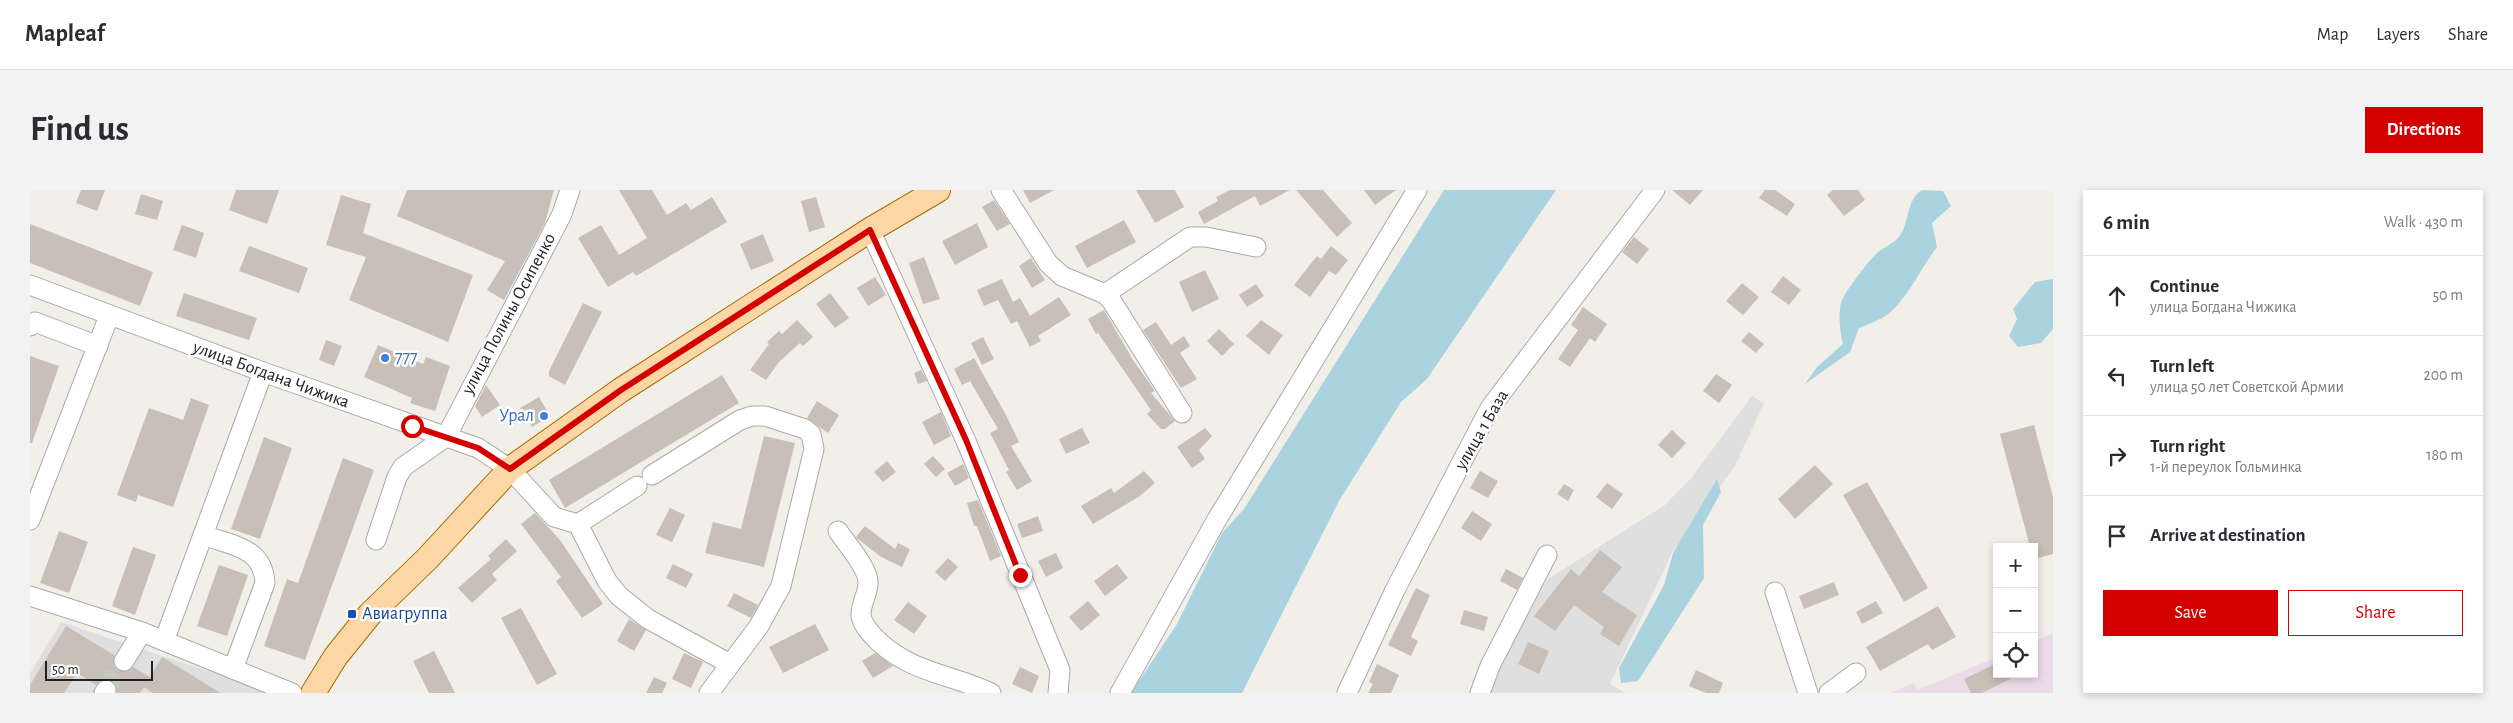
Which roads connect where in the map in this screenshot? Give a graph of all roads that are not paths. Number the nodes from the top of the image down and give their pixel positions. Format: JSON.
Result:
{"nodes":[{"id":1,"x":570,"y":190,"type":"edge"},
{"id":2,"x":938,"y":190,"type":"edge"},
{"id":3,"x":1001,"y":190,"type":"edge"},
{"id":4,"x":1417,"y":190,"type":"edge"},
{"id":5,"x":1655,"y":190,"type":"edge"},
{"id":6,"x":870,"y":230,"type":"junction"},
{"id":7,"x":1256,"y":247,"type":"dead end"},
{"id":8,"x":30,"y":285,"type":"edge"},
{"id":9,"x":1105,"y":294,"type":"junction"},
{"id":10,"x":110,"y":316,"type":"junction"},
{"id":11,"x":30,"y":326,"type":"edge"},
{"id":12,"x":98,"y":346,"type":"junction"},
{"id":13,"x":263,"y":372,"type":"junction"},
{"id":14,"x":1182,"y":413,"type":"dead end"},
{"id":15,"x":446,"y":437,"type":"junction"},
{"id":16,"x":510,"y":469,"type":"junction"},
{"id":17,"x":652,"y":475,"type":"dead end"},
{"id":18,"x":637,"y":486,"type":"dead end"},
{"id":19,"x":30,"y":520,"type":"edge"},
{"id":20,"x":578,"y":524,"type":"junction"},
{"id":21,"x":838,"y":532,"type":"dead end"},
{"id":22,"x":203,"y":535,"type":"junction"},
{"id":23,"x":376,"y":540,"type":"dead end"},
{"id":24,"x":1546,"y":555,"type":"dead end"},
{"id":25,"x":1775,"y":592,"type":"dead end"},
{"id":26,"x":30,"y":596,"type":"edge"},
{"id":27,"x":142,"y":632,"type":"junction"},
{"id":28,"x":164,"y":641,"type":"junction"},
{"id":29,"x":124,"y":662,"type":"tunnel mouth"},
{"id":30,"x":730,"y":664,"type":"junction"},
{"id":31,"x":233,"y":669,"type":"junction"},
{"id":32,"x":1856,"y":673,"type":"dead end"},
{"id":33,"x":292,"y":693,"type":"edge"},
{"id":34,"x":313,"y":693,"type":"edge"},
{"id":35,"x":709,"y":693,"type":"edge"},
{"id":36,"x":991,"y":693,"type":"edge"},
{"id":37,"x":1058,"y":693,"type":"edge"},
{"id":38,"x":1120,"y":693,"type":"edge"},
{"id":39,"x":1346,"y":693,"type":"edge"},
{"id":40,"x":1480,"y":693,"type":"edge"},
{"id":41,"x":1808,"y":693,"type":"edge"},
{"id":42,"x":1829,"y":693,"type":"edge"}],
"edges":[{"from":1,"to":15,"type":"street","name":"улица Полины Осипенко"},
{"from":2,"to":6,"type":"main road"},
{"from":3,"to":9,"type":"street"},
{"from":4,"to":38,"type":"street"},
{"from":5,"to":39,"type":"street","name":"улица 1 База"},
{"from":6,"to":16,"type":"main road"},
{"from":6,"to":37,"type":"street"},
{"from":7,"to":9,"type":"street"},
{"from":8,"to":10,"type":"street","name":"улица Богдана Чижика"},
{"from":9,"to":14,"type":"street"},
{"from":10,"to":12,"type":"street"},
{"from":10,"to":13,"type":"street","name":"улица Богдана Чижика"},
{"from":11,"to":12,"type":"street"},
{"from":12,"to":19,"type":"street"},
{"from":13,"to":15,"type":"street","name":"улица Богдана Чижика"},
{"from":13,"to":22,"type":"street"},
{"from":15,"to":16,"type":"street","name":"улица Богдана Чижика"},
{"from":15,"to":23,"type":"street"},
{"from":16,"to":20,"type":"street","name":"улица Богдана Чижика"},
{"from":16,"to":34,"type":"main road"},
{"from":17,"to":30,"type":"street"},
{"from":18,"to":20,"type":"street"},
{"from":20,"to":30,"type":"street"},
{"from":21,"to":36,"type":"street"},
{"from":22,"to":28,"type":"street"},
{"from":22,"to":31,"type":"street"},
{"from":24,"to":40,"type":"street"},
{"from":25,"to":41,"type":"street"},
{"from":26,"to":27,"type":"street"},
{"from":27,"to":28,"type":"street"},
{"from":27,"to":29,"type":"street"},
{"from":28,"to":31,"type":"street"},
{"from":30,"to":35,"type":"street"},
{"from":31,"to":33,"type":"street"},
{"from":32,"to":42,"type":"street"}]}
